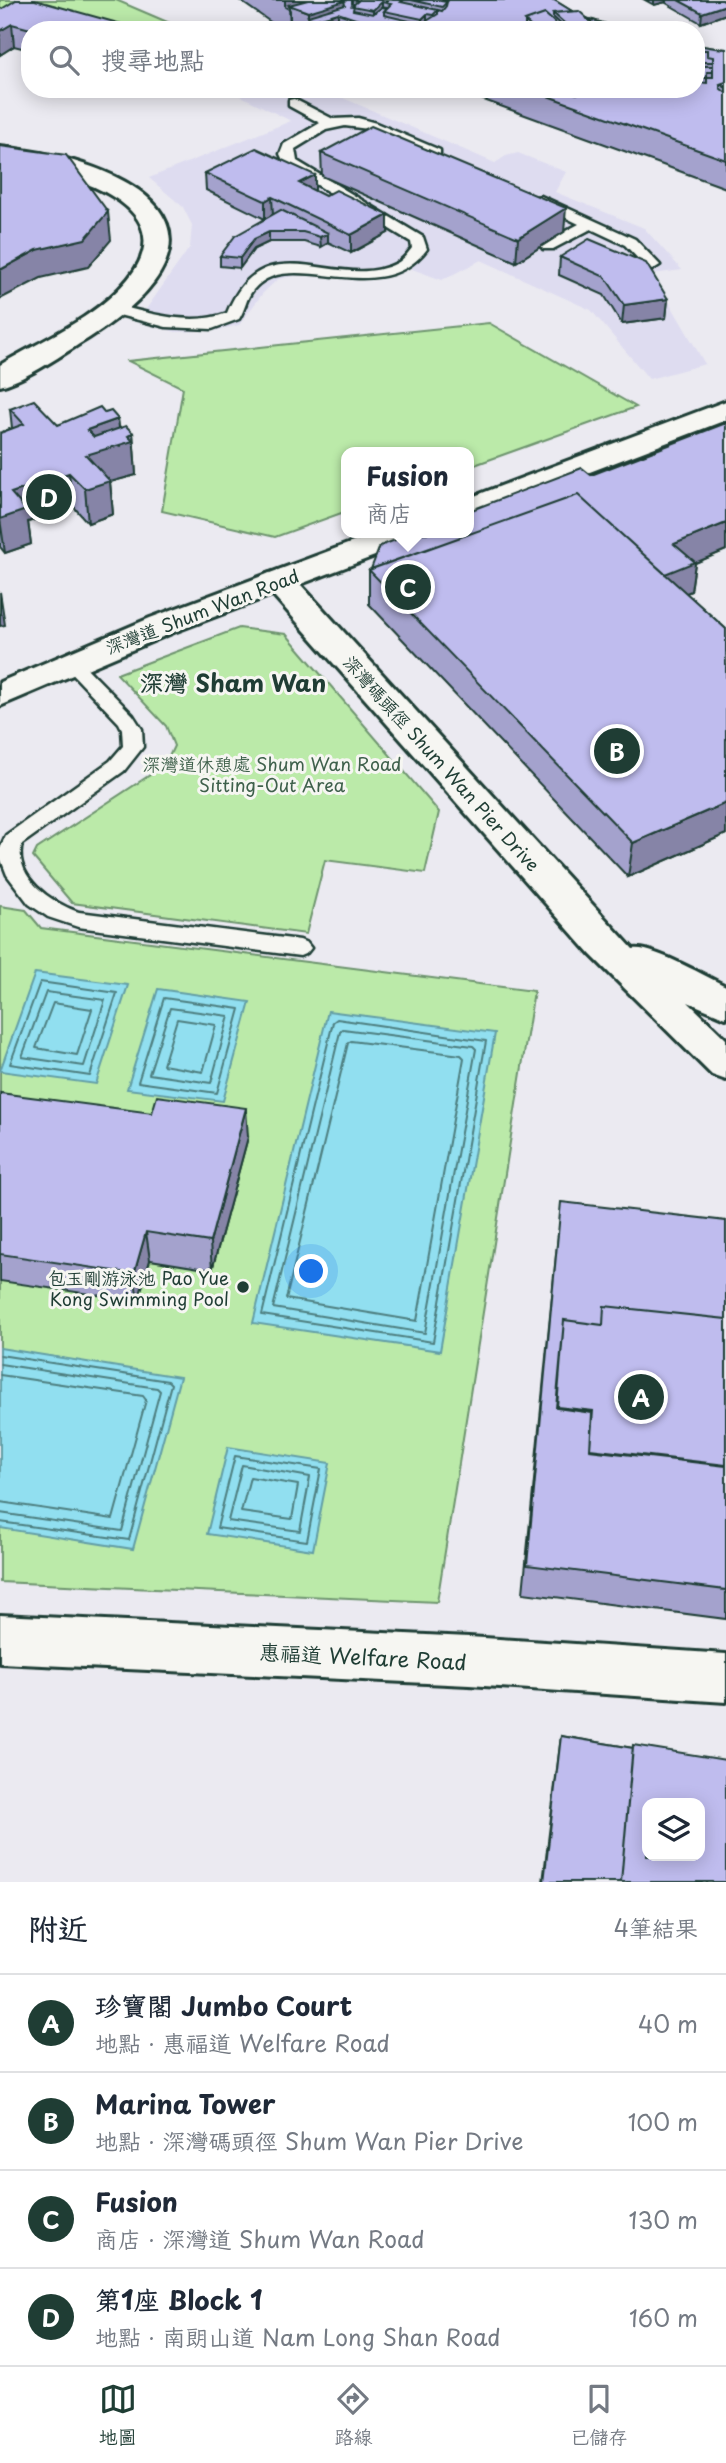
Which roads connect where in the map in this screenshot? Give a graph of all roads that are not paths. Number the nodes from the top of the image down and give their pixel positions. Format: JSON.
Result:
{"nodes":[{"id":1,"x":294,"y":103,"type":"dead end"},
{"id":2,"x":331,"y":123,"type":"junction"},
{"id":3,"x":0,"y":155,"type":"edge"},
{"id":4,"x":449,"y":159,"type":"edge"},
{"id":5,"x":522,"y":191,"type":"edge"},
{"id":6,"x":591,"y":223,"type":"junction"},
{"id":7,"x":548,"y":246,"type":"edge"},
{"id":8,"x":653,"y":265,"type":"dead end"},
{"id":9,"x":112,"y":309,"type":"junction"},
{"id":10,"x":0,"y":377,"type":"edge"},
{"id":11,"x":726,"y":410,"type":"edge"},
{"id":12,"x":474,"y":507,"type":"edge"},
{"id":13,"x":393,"y":538,"type":"edge"},
{"id":14,"x":279,"y":581,"type":"junction"},
{"id":15,"x":71,"y":662,"type":"junction"},
{"id":16,"x":0,"y":695,"type":"edge"},
{"id":17,"x":605,"y":945,"type":"junction"},
{"id":18,"x":300,"y":947,"type":"dead end"},
{"id":19,"x":726,"y":1003,"type":"edge"},
{"id":20,"x":726,"y":1064,"type":"edge"},
{"id":21,"x":0,"y":1639,"type":"edge"},
{"id":22,"x":726,"y":1678,"type":"edge"}],
"edges":[{"from":1,"to":2,"type":"lane"},
{"from":2,"to":4,"type":"lane"},
{"from":2,"to":9,"type":"lane"},
{"from":3,"to":9,"type":"street"},
{"from":5,"to":6,"type":"lane"},
{"from":6,"to":7,"type":"lane"},
{"from":6,"to":8,"type":"lane"},
{"from":9,"to":10,"type":"street"},
{"from":11,"to":12,"type":"street"},
{"from":13,"to":14,"type":"street","name":"深灣道 Shum Wan Road"},
{"from":14,"to":15,"type":"street","name":"深灣道 Shum Wan Road"},
{"from":14,"to":17,"type":"street","name":"深灣碼頭徑 Shum Wan Pier Drive"},
{"from":15,"to":16,"type":"street","name":"深灣道 Shum Wan Road"},
{"from":15,"to":18,"type":"lane"},
{"from":17,"to":19,"type":"street","name":"深灣碼頭徑 Shum Wan Pier Drive"},
{"from":17,"to":20,"type":"street","name":"深灣碼頭徑 Shum Wan Pier Drive"},
{"from":21,"to":22,"type":"street","name":"惠福道 Welfare Road"}]}
